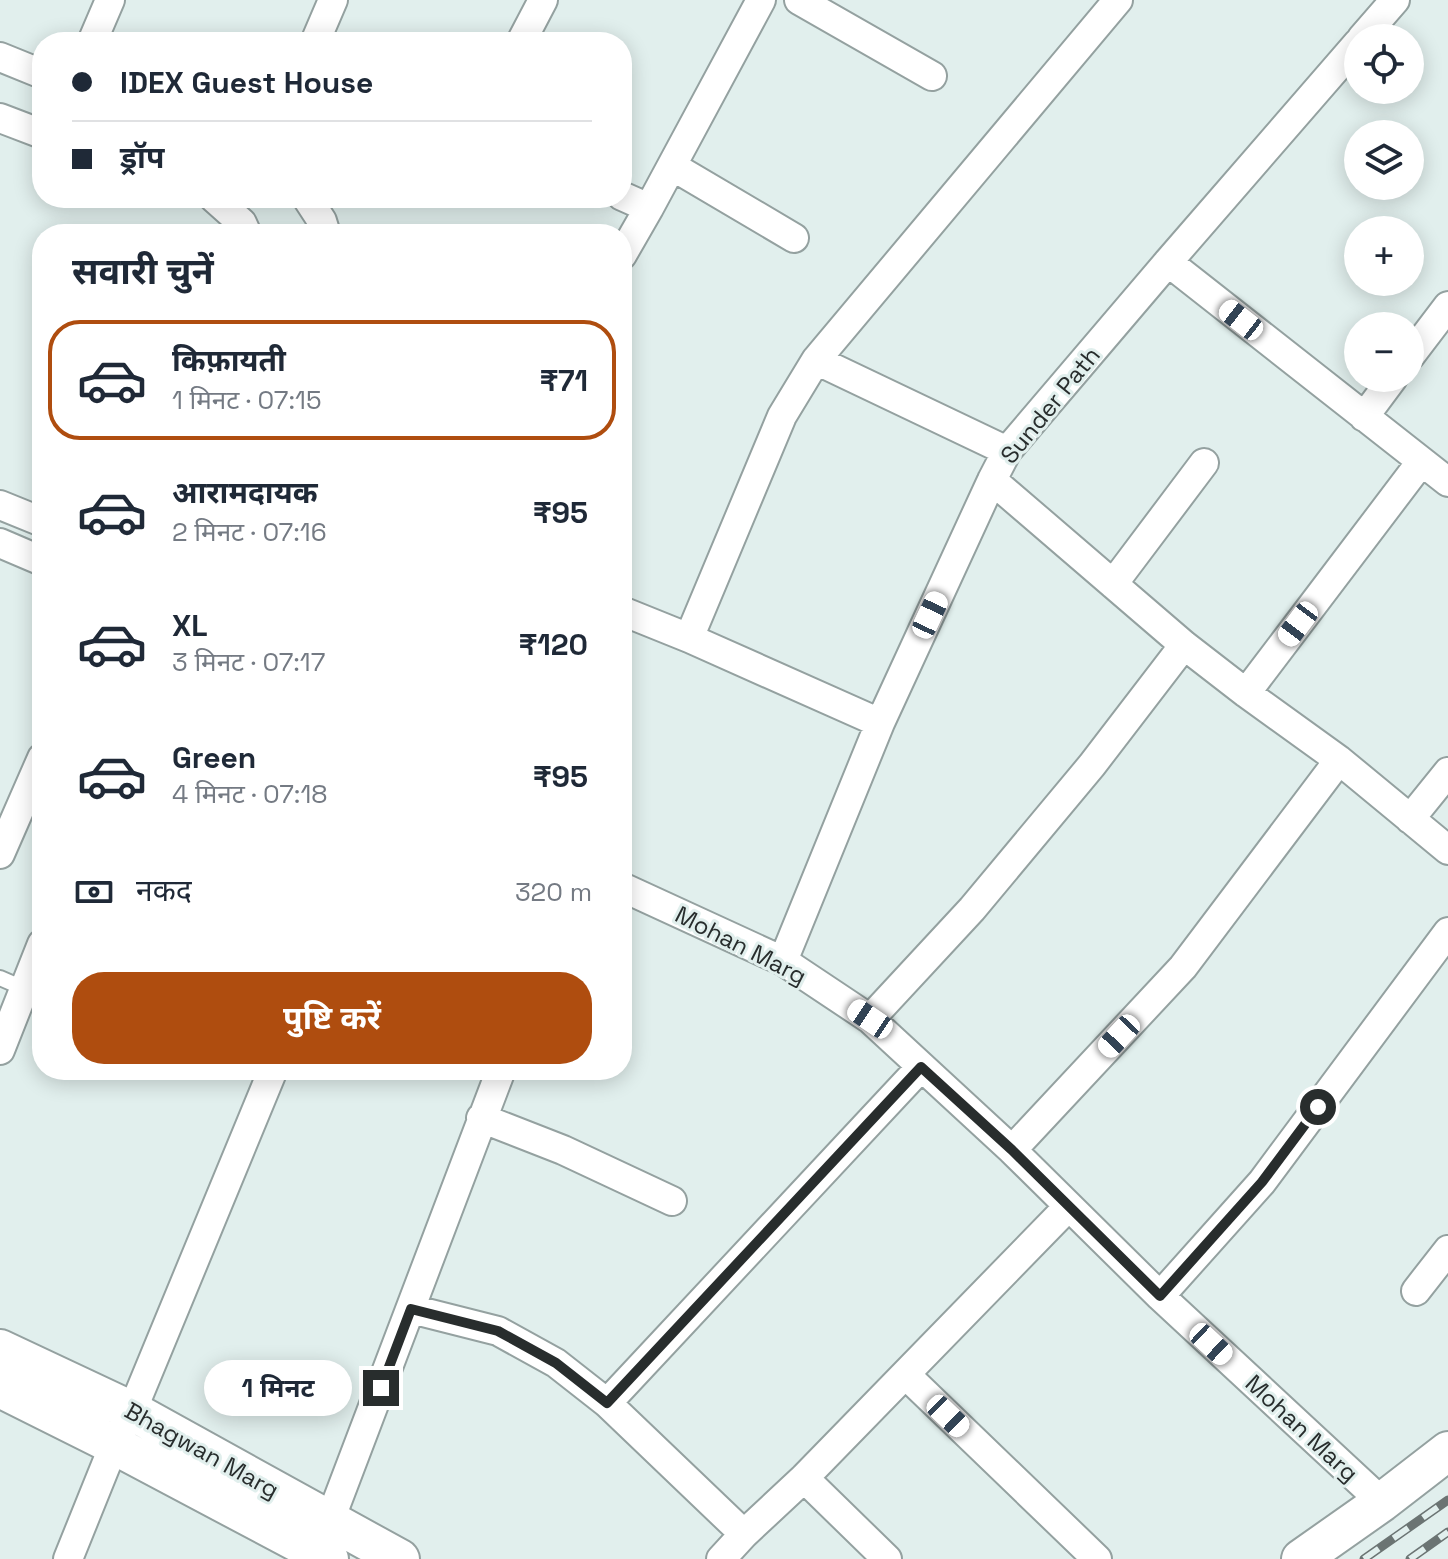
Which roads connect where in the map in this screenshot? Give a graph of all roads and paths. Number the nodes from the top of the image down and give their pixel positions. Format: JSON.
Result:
{"nodes":[{"id":1,"x":110,"y":0,"type":"edge"},
{"id":2,"x":333,"y":0,"type":"edge"},
{"id":3,"x":543,"y":0,"type":"edge"},
{"id":4,"x":761,"y":0,"type":"edge"},
{"id":5,"x":799,"y":0,"type":"edge"},
{"id":6,"x":1118,"y":0,"type":"edge"},
{"id":7,"x":1395,"y":0,"type":"edge"},
{"id":8,"x":1374,"y":24,"type":"edge"},
{"id":9,"x":96,"y":32,"type":"edge"},
{"id":10,"x":319,"y":32,"type":"edge"},
{"id":11,"x":526,"y":32,"type":"edge"},
{"id":12,"x":0,"y":57,"type":"edge"},
{"id":13,"x":1344,"y":59,"type":"edge"},
{"id":14,"x":32,"y":70,"type":"edge"},
{"id":15,"x":932,"y":76,"type":"dead end"},
{"id":16,"x":0,"y":118,"type":"edge"},
{"id":17,"x":32,"y":130,"type":"edge"},
{"id":18,"x":672,"y":166,"type":"junction"},
{"id":19,"x":632,"y":200,"type":"edge"},
{"id":20,"x":225,"y":208,"type":"edge"},
{"id":21,"x":649,"y":208,"type":"junction"},
{"id":22,"x":242,"y":224,"type":"edge"},
{"id":23,"x":632,"y":238,"type":"edge"},
{"id":24,"x":794,"y":238,"type":"dead end"},
{"id":25,"x":1168,"y":262,"type":"junction"},
{"id":26,"x":1448,"y":306,"type":"edge"},
{"id":27,"x":1424,"y":338,"type":"edge"},
{"id":28,"x":816,"y":360,"type":"junction"},
{"id":29,"x":1383,"y":392,"type":"edge"},
{"id":30,"x":1364,"y":417,"type":"junction"},
{"id":31,"x":1007,"y":451,"type":"junction"},
{"id":32,"x":1421,"y":462,"type":"junction"},
{"id":33,"x":1204,"y":463,"type":"dead end"},
{"id":34,"x":992,"y":480,"type":"junction"},
{"id":35,"x":1448,"y":482,"type":"edge"},
{"id":36,"x":0,"y":505,"type":"edge"},
{"id":37,"x":32,"y":518,"type":"edge"},
{"id":38,"x":0,"y":543,"type":"edge"},
{"id":39,"x":32,"y":557,"type":"edge"},
{"id":40,"x":1113,"y":584,"type":"junction"},
{"id":41,"x":632,"y":615,"type":"edge"},
{"id":42,"x":689,"y":638,"type":"junction"},
{"id":43,"x":1184,"y":645,"type":"junction"},
{"id":44,"x":1246,"y":693,"type":"junction"},
{"id":45,"x":880,"y":723,"type":"junction"},
{"id":46,"x":1339,"y":760,"type":"junction"},
{"id":47,"x":1448,"y":772,"type":"edge"},
{"id":48,"x":32,"y":781,"type":"edge"},
{"id":49,"x":1410,"y":819,"type":"junction"},
{"id":50,"x":1448,"y":850,"type":"edge"},
{"id":51,"x":0,"y":854,"type":"edge"},
{"id":52,"x":632,"y":892,"type":"edge"},
{"id":53,"x":1448,"y":932,"type":"edge"},
{"id":54,"x":32,"y":957,"type":"edge"},
{"id":55,"x":783,"y":961,"type":"junction"},
{"id":56,"x":12,"y":983,"type":"edge"},
{"id":57,"x":870,"y":1019,"type":"junction"},
{"id":58,"x":0,"y":1050,"type":"edge"},
{"id":59,"x":921,"y":1067,"type":"junction"},
{"id":60,"x":269,"y":1080,"type":"edge"},
{"id":61,"x":497,"y":1080,"type":"edge"},
{"id":62,"x":481,"y":1118,"type":"junction"},
{"id":63,"x":1012,"y":1150,"type":"junction"},
{"id":64,"x":672,"y":1201,"type":"dead end"},
{"id":65,"x":1068,"y":1207,"type":"junction"},
{"id":66,"x":1448,"y":1250,"type":"edge"},
{"id":67,"x":1416,"y":1291,"type":"dead end"},
{"id":68,"x":1160,"y":1296,"type":"junction"},
{"id":69,"x":411,"y":1309,"type":"junction"},
{"id":70,"x":0,"y":1349,"type":"edge"},
{"id":71,"x":906,"y":1375,"type":"junction"},
{"id":72,"x":0,"y":1388,"type":"edge"},
{"id":73,"x":607,"y":1403,"type":"junction"},
{"id":74,"x":132,"y":1411,"type":"junction"},
{"id":75,"x":114,"y":1445,"type":"junction"},
{"id":76,"x":1448,"y":1451,"type":"edge"},
{"id":77,"x":804,"y":1478,"type":"junction"},
{"id":78,"x":1382,"y":1502,"type":"junction"},
{"id":79,"x":744,"y":1534,"type":"junction"},
{"id":80,"x":326,"y":1548,"type":"edge"},
{"id":81,"x":68,"y":1559,"type":"edge"},
{"id":82,"x":400,"y":1559,"type":"edge"},
{"id":83,"x":721,"y":1559,"type":"edge"},
{"id":84,"x":887,"y":1559,"type":"edge"},
{"id":85,"x":1097,"y":1559,"type":"edge"},
{"id":86,"x":1301,"y":1559,"type":"edge"}],
"edges":[{"from":1,"to":9,"type":"street"},
{"from":2,"to":10,"type":"street"},
{"from":3,"to":11,"type":"street"},
{"from":4,"to":18,"type":"street"},
{"from":5,"to":15,"type":"street"},
{"from":6,"to":28,"type":"street"},
{"from":7,"to":8,"type":"street"},
{"from":12,"to":14,"type":"street"},
{"from":13,"to":25,"type":"street","name":"Sunder Path"},
{"from":16,"to":17,"type":"street"},
{"from":18,"to":21,"type":"street"},
{"from":18,"to":24,"type":"street"},
{"from":19,"to":21,"type":"street"},
{"from":20,"to":22,"type":"street"},
{"from":21,"to":23,"type":"street"},
{"from":25,"to":30,"type":"street"},
{"from":25,"to":31,"type":"street","name":"Sunder Path"},
{"from":26,"to":27,"type":"street"},
{"from":28,"to":31,"type":"street"},
{"from":28,"to":42,"type":"street"},
{"from":29,"to":30,"type":"street"},
{"from":30,"to":32,"type":"street"},
{"from":31,"to":34,"type":"street","name":"Sunder Path"},
{"from":32,"to":35,"type":"street"},
{"from":32,"to":44,"type":"street"},
{"from":33,"to":40,"type":"street"},
{"from":34,"to":40,"type":"street"},
{"from":34,"to":45,"type":"street","name":"Sunder Path"},
{"from":36,"to":37,"type":"street"},
{"from":38,"to":39,"type":"street"},
{"from":40,"to":43,"type":"street"},
{"from":41,"to":42,"type":"street"},
{"from":42,"to":45,"type":"street"},
{"from":43,"to":44,"type":"street"},
{"from":43,"to":57,"type":"street"},
{"from":44,"to":46,"type":"street"},
{"from":45,"to":55,"type":"street","name":"Sunder Path"},
{"from":46,"to":49,"type":"street"},
{"from":46,"to":63,"type":"street"},
{"from":47,"to":49,"type":"street"},
{"from":48,"to":51,"type":"street"},
{"from":49,"to":50,"type":"street"},
{"from":52,"to":55,"type":"street","name":"Mohan Marg"},
{"from":53,"to":68,"type":"street"},
{"from":54,"to":56,"type":"street"},
{"from":55,"to":57,"type":"street","name":"Mohan Marg"},
{"from":56,"to":58,"type":"street"},
{"from":57,"to":59,"type":"street","name":"Mohan Marg"},
{"from":59,"to":63,"type":"street","name":"Mohan Marg"},
{"from":59,"to":73,"type":"street"},
{"from":60,"to":74,"type":"street"},
{"from":61,"to":62,"type":"street"},
{"from":62,"to":64,"type":"street"},
{"from":62,"to":69,"type":"street"},
{"from":63,"to":65,"type":"street","name":"Mohan Marg"},
{"from":65,"to":68,"type":"street","name":"Mohan Marg"},
{"from":65,"to":71,"type":"street"},
{"from":66,"to":67,"type":"street"},
{"from":68,"to":78,"type":"street","name":"Mohan Marg"},
{"from":69,"to":73,"type":"street"},
{"from":69,"to":80,"type":"street"},
{"from":70,"to":74,"type":"street","name":"Bhagwan Marg"},
{"from":71,"to":77,"type":"street"},
{"from":71,"to":85,"type":"street"},
{"from":72,"to":75,"type":"street","name":"Bhagwan Marg"},
{"from":73,"to":79,"type":"street"},
{"from":74,"to":75,"type":"street"},
{"from":74,"to":80,"type":"street","name":"Bhagwan Marg"},
{"from":75,"to":80,"type":"street","name":"Bhagwan Marg"},
{"from":75,"to":81,"type":"street"},
{"from":76,"to":78,"type":"street"},
{"from":77,"to":79,"type":"street"},
{"from":77,"to":84,"type":"street"},
{"from":78,"to":86,"type":"street"},
{"from":79,"to":83,"type":"street"},
{"from":80,"to":82,"type":"street","name":"Bhagwan Marg"}]}
